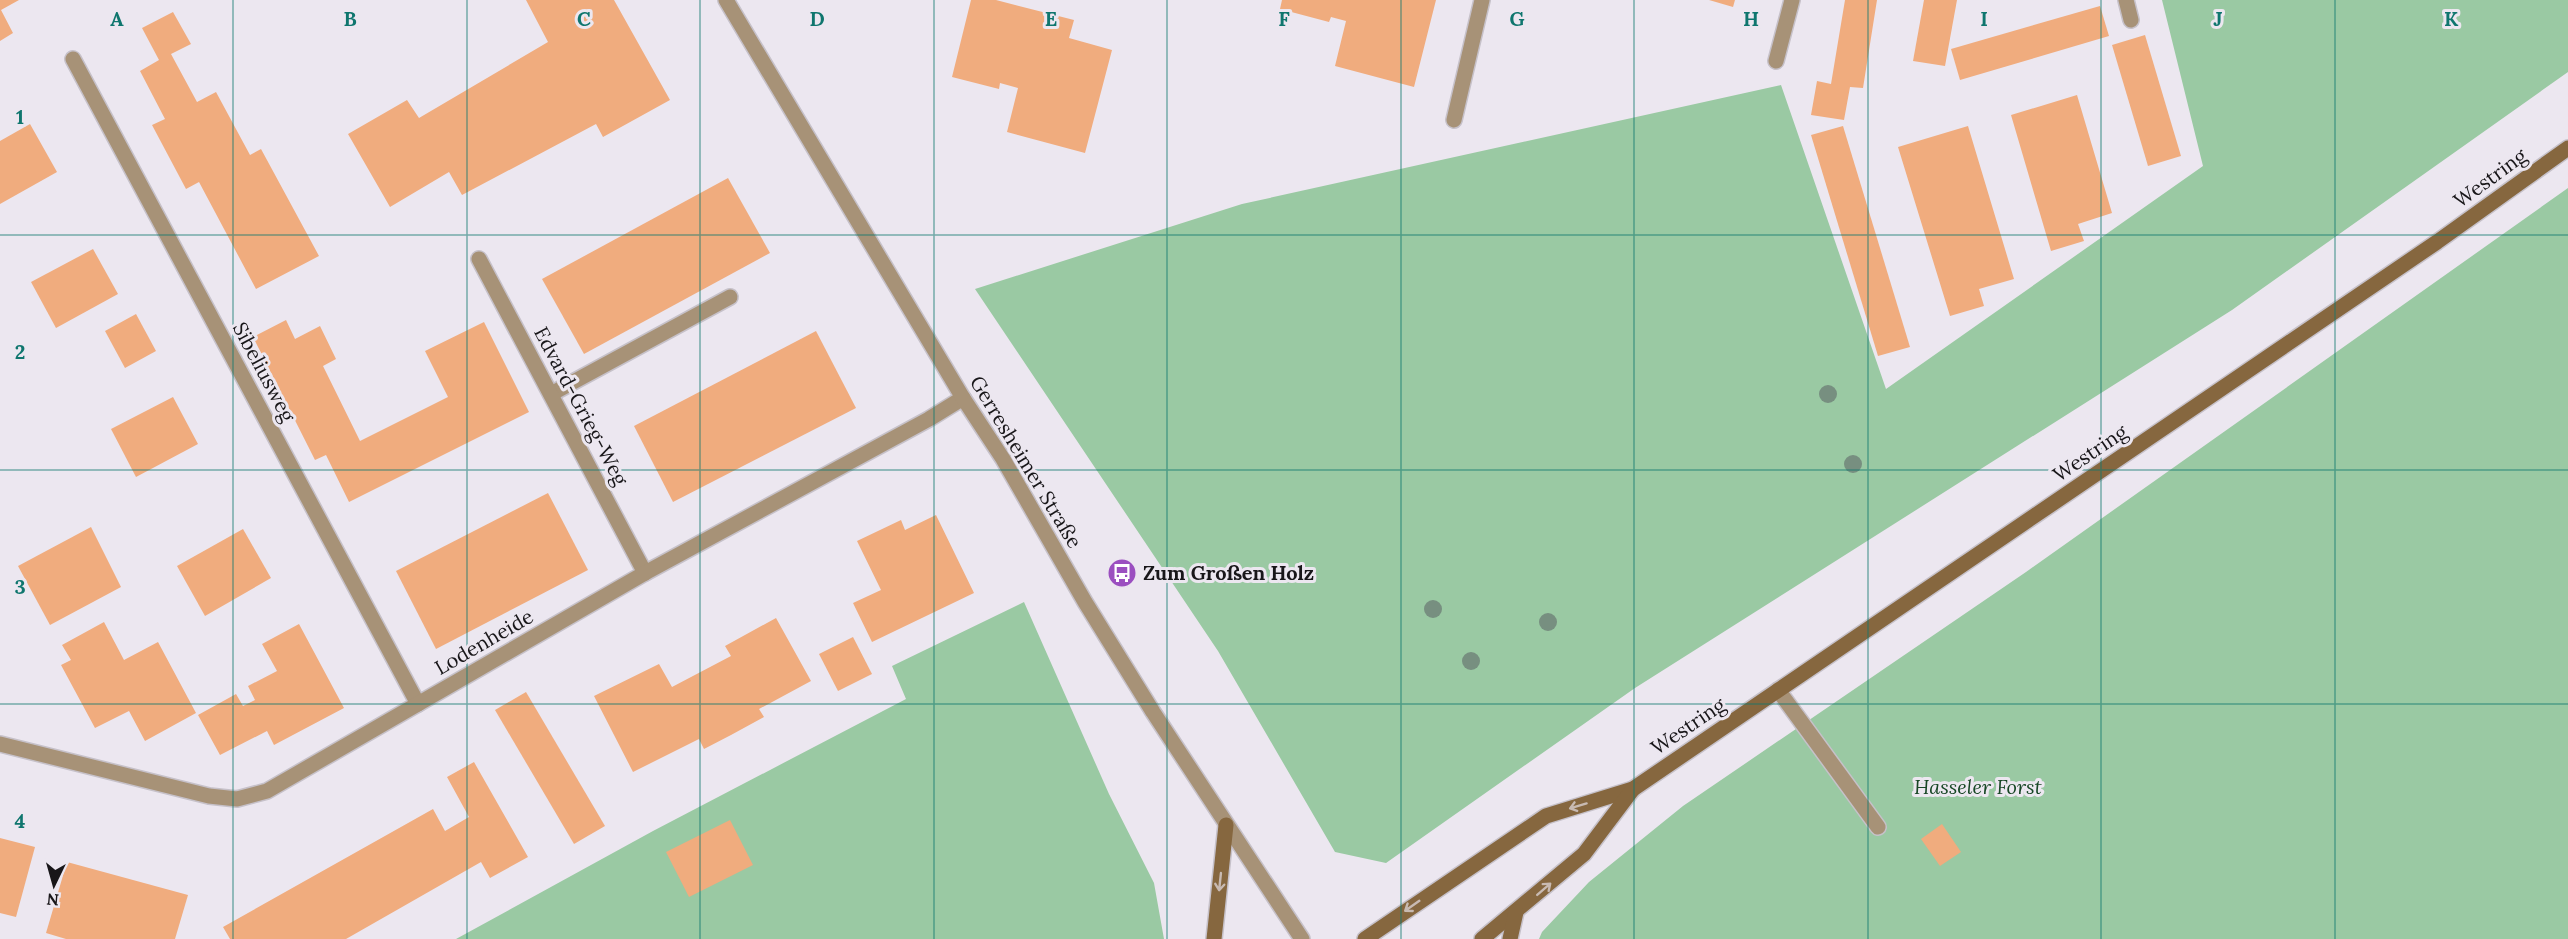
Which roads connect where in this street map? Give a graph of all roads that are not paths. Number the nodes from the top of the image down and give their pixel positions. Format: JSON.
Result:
{"nodes":[{"id":1,"x":726,"y":0,"type":"edge"},
{"id":2,"x":1482,"y":0,"type":"edge"},
{"id":3,"x":1792,"y":0,"type":"edge"},
{"id":4,"x":2126,"y":0,"type":"edge"},
{"id":5,"x":2131,"y":20,"type":"dead end"},
{"id":6,"x":73,"y":59,"type":"dead end"},
{"id":7,"x":1776,"y":61,"type":"dead end"},
{"id":8,"x":1454,"y":120,"type":"dead end"},
{"id":9,"x":2568,"y":148,"type":"edge"},
{"id":10,"x":479,"y":259,"type":"dead end"},
{"id":11,"x":730,"y":297,"type":"dead end"},
{"id":12,"x":551,"y":394,"type":"junction"},
{"id":13,"x":963,"y":398,"type":"junction"},
{"id":14,"x":645,"y":573,"type":"junction"},
{"id":15,"x":1778,"y":690,"type":"junction"},
{"id":16,"x":418,"y":704,"type":"junction"},
{"id":17,"x":0,"y":744,"type":"edge"},
{"id":18,"x":1633,"y":789,"type":"junction"},
{"id":19,"x":1226,"y":825,"type":"junction"},
{"id":20,"x":1878,"y":827,"type":"dead end"},
{"id":21,"x":1516,"y":912,"type":"junction"},
{"id":22,"x":1214,"y":939,"type":"edge"},
{"id":23,"x":1302,"y":939,"type":"edge"},
{"id":24,"x":1365,"y":939,"type":"edge"},
{"id":25,"x":1482,"y":939,"type":"edge"},
{"id":26,"x":1510,"y":939,"type":"edge"}],
"edges":[{"from":1,"to":13,"type":"street","name":"Gerresheimer Straße"},
{"from":2,"to":8,"type":"street"},
{"from":3,"to":7,"type":"street"},
{"from":4,"to":5,"type":"street"},
{"from":6,"to":16,"type":"street","name":"Sibeliusweg"},
{"from":9,"to":15,"type":"main road","name":"Westring"},
{"from":10,"to":12,"type":"street","name":"Edvard-Grieg-Weg"},
{"from":11,"to":12,"type":"street"},
{"from":12,"to":14,"type":"street","name":"Edvard-Grieg-Weg"},
{"from":13,"to":14,"type":"street","name":"Lodenheide"},
{"from":13,"to":19,"type":"street","name":"Gerresheimer Straße"},
{"from":14,"to":16,"type":"street","name":"Lodenheide"},
{"from":15,"to":18,"type":"main road","name":"Westring"},
{"from":15,"to":20,"type":"street"},
{"from":16,"to":17,"type":"street","name":"Lodenheide"},
{"from":21,"to":18,"type":"main road","name":"Westring","one_way":true},
{"from":18,"to":24,"type":"main road","name":"Westring","one_way":true},
{"from":19,"to":22,"type":"main road","one_way":true},
{"from":19,"to":23,"type":"street","name":"Gerresheimer Straße"},
{"from":21,"to":25,"type":"main road","name":"Westring"},
{"from":21,"to":26,"type":"main road"}]}
